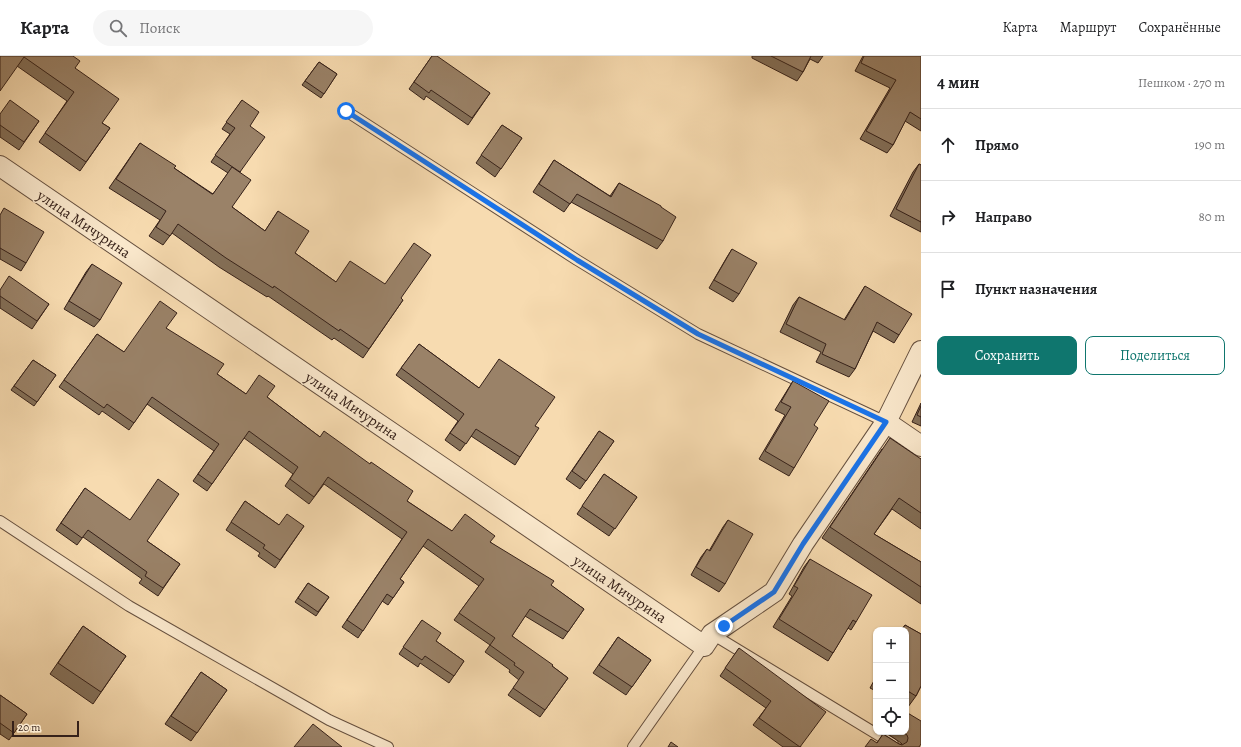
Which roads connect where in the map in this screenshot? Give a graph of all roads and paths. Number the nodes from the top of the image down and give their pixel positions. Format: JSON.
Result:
{"nodes":[{"id":1,"x":346,"y":111,"type":"dead end"},
{"id":2,"x":0,"y":166,"type":"edge"},
{"id":3,"x":921,"y":352,"type":"edge"},
{"id":4,"x":886,"y":422,"type":"junction"},
{"id":5,"x":921,"y":446,"type":"edge"},
{"id":6,"x":0,"y":521,"type":"edge"},
{"id":7,"x":708,"y":640,"type":"junction"},
{"id":8,"x":896,"y":746,"type":"edge"},
{"id":9,"x":388,"y":747,"type":"edge"},
{"id":10,"x":633,"y":747,"type":"edge"}],
"edges":[{"from":1,"to":4,"type":"lane"},
{"from":2,"to":7,"type":"street","name":"улица Мичурина"},
{"from":3,"to":4,"type":"street"},
{"from":4,"to":5,"type":"street"},
{"from":4,"to":7,"type":"street"},
{"from":6,"to":9,"type":"lane"},
{"from":7,"to":8,"type":"lane"},
{"from":7,"to":10,"type":"lane"}]}
